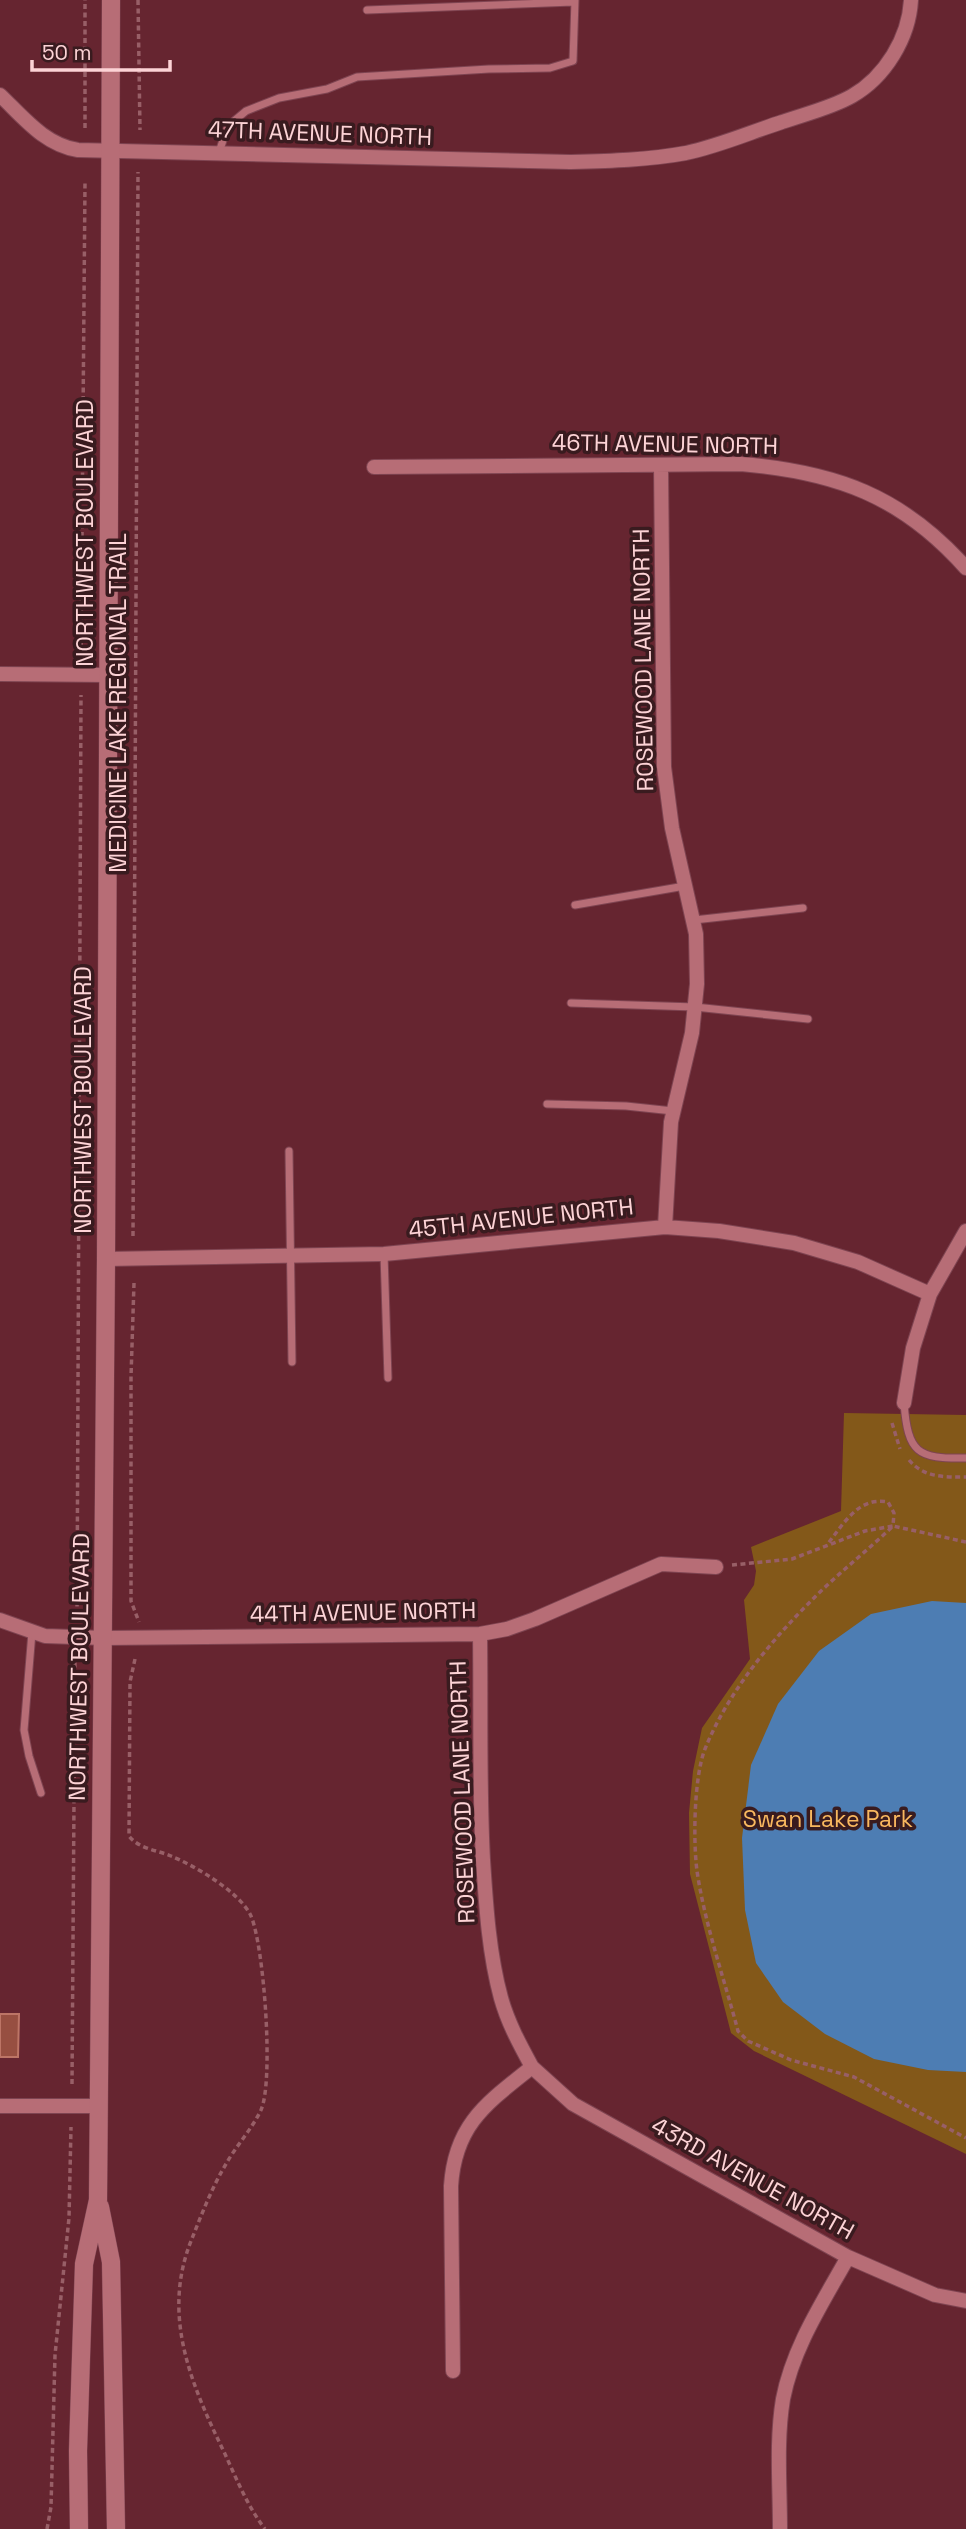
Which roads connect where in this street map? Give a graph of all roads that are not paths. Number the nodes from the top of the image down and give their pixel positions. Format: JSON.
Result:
{"nodes":[{"id":1,"x":111,"y":0,"type":"edge"},
{"id":2,"x":911,"y":0,"type":"edge"},
{"id":3,"x":574,"y":1,"type":"edge"},
{"id":4,"x":367,"y":10,"type":"dead end"},
{"id":5,"x":0,"y":95,"type":"edge"},
{"id":6,"x":112,"y":150,"type":"junction"},
{"id":7,"x":219,"y":152,"type":"junction"},
{"id":8,"x":661,"y":465,"type":"junction"},
{"id":9,"x":374,"y":467,"type":"dead end"},
{"id":10,"x":966,"y":568,"type":"edge"},
{"id":11,"x":0,"y":674,"type":"edge"},
{"id":12,"x":108,"y":675,"type":"junction"},
{"id":13,"x":686,"y":886,"type":"junction"},
{"id":14,"x":575,"y":905,"type":"dead end"},
{"id":15,"x":803,"y":908,"type":"dead end"},
{"id":16,"x":693,"y":920,"type":"junction"},
{"id":17,"x":571,"y":1003,"type":"dead end"},
{"id":18,"x":695,"y":1007,"type":"junction"},
{"id":19,"x":808,"y":1018,"type":"dead end"},
{"id":20,"x":547,"y":1104,"type":"dead end"},
{"id":21,"x":673,"y":1111,"type":"junction"},
{"id":22,"x":289,"y":1150,"type":"dead end"},
{"id":23,"x":665,"y":1227,"type":"junction"},
{"id":24,"x":966,"y":1231,"type":"edge"},
{"id":25,"x":384,"y":1254,"type":"junction"},
{"id":26,"x":291,"y":1256,"type":"junction"},
{"id":27,"x":106,"y":1259,"type":"junction"},
{"id":28,"x":930,"y":1294,"type":"junction"},
{"id":29,"x":292,"y":1362,"type":"dead end"},
{"id":30,"x":387,"y":1378,"type":"dead end"},
{"id":31,"x":904,"y":1403,"type":"joint"},
{"id":32,"x":966,"y":1458,"type":"edge"},
{"id":33,"x":716,"y":1567,"type":"road end"},
{"id":34,"x":0,"y":1620,"type":"edge"},
{"id":35,"x":32,"y":1632,"type":"junction"},
{"id":36,"x":480,"y":1634,"type":"junction"},
{"id":37,"x":104,"y":1638,"type":"junction"},
{"id":38,"x":41,"y":1793,"type":"dead end"},
{"id":39,"x":532,"y":2067,"type":"junction"},
{"id":40,"x":0,"y":2106,"type":"edge"},
{"id":41,"x":99,"y":2106,"type":"junction"},
{"id":42,"x":99,"y":2200,"type":"junction"},
{"id":43,"x":848,"y":2257,"type":"junction"},
{"id":44,"x":966,"y":2301,"type":"edge"},
{"id":45,"x":453,"y":2371,"type":"dead end"},
{"id":46,"x":79,"y":2529,"type":"edge"},
{"id":47,"x":116,"y":2529,"type":"edge"},
{"id":48,"x":780,"y":2529,"type":"edge"}],
"edges":[{"from":1,"to":6,"type":"main road","name":"NORTHWEST BOULEVARD"},
{"from":2,"to":7,"type":"street","name":"47TH AVENUE NORTH"},
{"from":3,"to":4,"type":"lane"},
{"from":3,"to":7,"type":"lane"},
{"from":5,"to":6,"type":"street","name":"47TH AVENUE NORTH"},
{"from":6,"to":7,"type":"street","name":"47TH AVENUE NORTH"},
{"from":6,"to":12,"type":"main road","name":"NORTHWEST BOULEVARD"},
{"from":8,"to":9,"type":"street","name":"46TH AVENUE NORTH"},
{"from":8,"to":10,"type":"street","name":"46TH AVENUE NORTH"},
{"from":8,"to":13,"type":"street","name":"ROSEWOOD LANE NORTH"},
{"from":11,"to":12,"type":"street"},
{"from":12,"to":27,"type":"main road","name":"NORTHWEST BOULEVARD"},
{"from":13,"to":14,"type":"lane"},
{"from":13,"to":16,"type":"street","name":"ROSEWOOD LANE NORTH"},
{"from":15,"to":16,"type":"lane"},
{"from":16,"to":18,"type":"street","name":"ROSEWOOD LANE NORTH"},
{"from":17,"to":18,"type":"lane"},
{"from":18,"to":19,"type":"lane"},
{"from":18,"to":21,"type":"street","name":"ROSEWOOD LANE NORTH"},
{"from":20,"to":21,"type":"lane"},
{"from":21,"to":23,"type":"street","name":"ROSEWOOD LANE NORTH"},
{"from":22,"to":26,"type":"lane"},
{"from":23,"to":25,"type":"street","name":"45TH AVENUE NORTH"},
{"from":23,"to":28,"type":"street","name":"45TH AVENUE NORTH"},
{"from":24,"to":28,"type":"street"},
{"from":25,"to":26,"type":"street","name":"45TH AVENUE NORTH"},
{"from":25,"to":30,"type":"lane"},
{"from":26,"to":27,"type":"street","name":"45TH AVENUE NORTH"},
{"from":26,"to":29,"type":"lane"},
{"from":27,"to":37,"type":"main road","name":"NORTHWEST BOULEVARD"},
{"from":28,"to":31,"type":"street"},
{"from":31,"to":32,"type":"lane"},
{"from":33,"to":36,"type":"street","name":"44TH AVENUE NORTH"},
{"from":34,"to":35,"type":"street","name":"44TH AVENUE NORTH"},
{"from":35,"to":37,"type":"street","name":"44TH AVENUE NORTH"},
{"from":35,"to":38,"type":"lane"},
{"from":36,"to":37,"type":"street","name":"44TH AVENUE NORTH"},
{"from":36,"to":39,"type":"street","name":"ROSEWOOD LANE NORTH"},
{"from":37,"to":41,"type":"main road","name":"NORTHWEST BOULEVARD"},
{"from":39,"to":43,"type":"street","name":"43RD AVENUE NORTH"},
{"from":39,"to":45,"type":"street"},
{"from":40,"to":41,"type":"street"},
{"from":41,"to":42,"type":"main road","name":"NORTHWEST BOULEVARD"},
{"from":42,"to":46,"type":"main road","name":"NORTHWEST BOULEVARD"},
{"from":42,"to":47,"type":"main road","name":"NORTHWEST BOULEVARD"},
{"from":43,"to":44,"type":"street","name":"43RD AVENUE NORTH"},
{"from":43,"to":48,"type":"street"}]}
